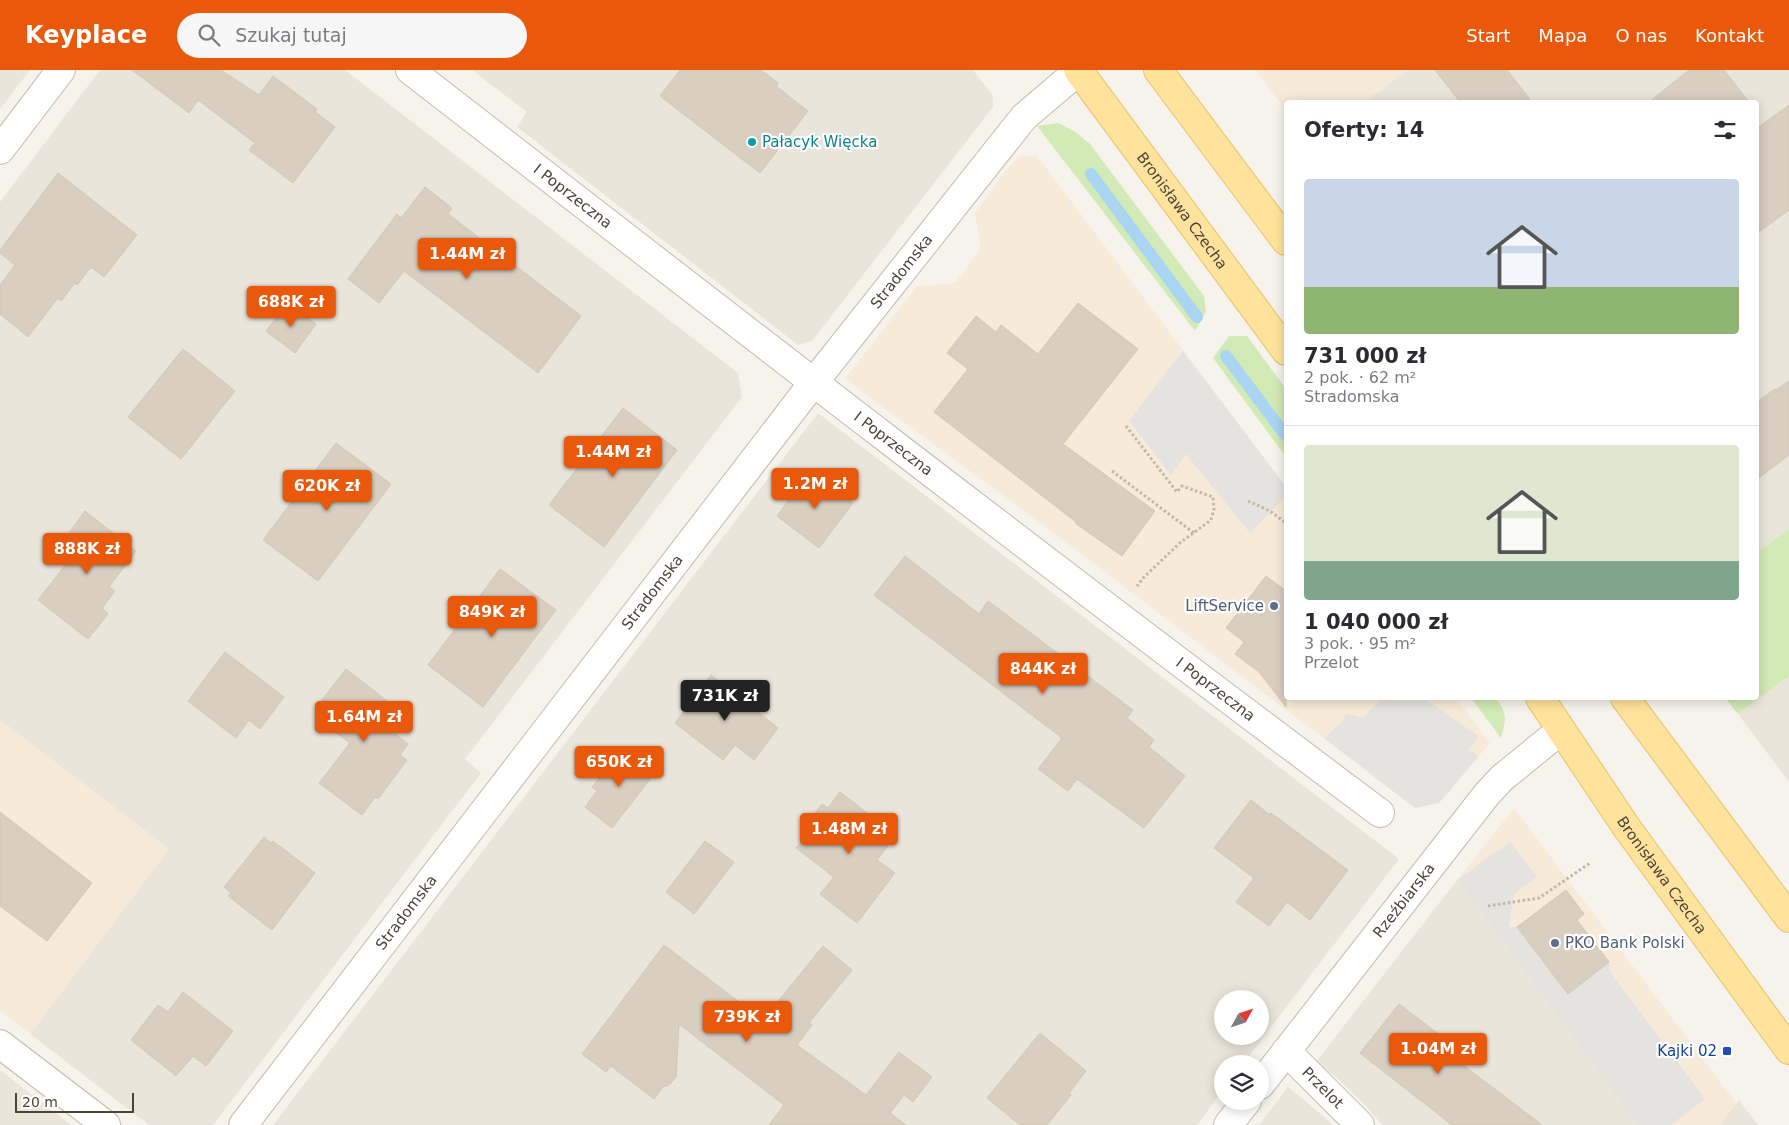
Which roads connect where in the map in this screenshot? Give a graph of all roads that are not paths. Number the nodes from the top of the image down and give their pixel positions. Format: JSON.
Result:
{"nodes":[{"id":1,"x":61,"y":70,"type":"edge"},
{"id":2,"x":410,"y":70,"type":"edge"},
{"id":3,"x":1078,"y":70,"type":"edge"},
{"id":4,"x":1158,"y":70,"type":"edge"},
{"id":5,"x":0,"y":150,"type":"edge"},
{"id":6,"x":1284,"y":238,"type":"edge"},
{"id":7,"x":1284,"y":348,"type":"edge"},
{"id":8,"x":813,"y":382,"type":"junction"},
{"id":9,"x":1541,"y":700,"type":"edge"},
{"id":10,"x":1627,"y":700,"type":"edge"},
{"id":11,"x":1561,"y":730,"type":"junction"},
{"id":12,"x":1380,"y":813,"type":"dead end"},
{"id":13,"x":1789,"y":918,"type":"edge"},
{"id":14,"x":0,"y":1044,"type":"edge"},
{"id":15,"x":1789,"y":1050,"type":"edge"},
{"id":16,"x":1286,"y":1052,"type":"junction"},
{"id":17,"x":1269,"y":1074,"type":"edge"},
{"id":18,"x":1240,"y":1110,"type":"edge"},
{"id":19,"x":106,"y":1125,"type":"edge"},
{"id":20,"x":243,"y":1125,"type":"edge"},
{"id":21,"x":1228,"y":1125,"type":"edge"},
{"id":22,"x":1360,"y":1125,"type":"edge"}],
"edges":[{"from":1,"to":5,"type":"street"},
{"from":2,"to":8,"type":"street","name":"I Poprzeczna"},
{"from":3,"to":7,"type":"main road","name":"Bronisława Czecha"},
{"from":3,"to":8,"type":"street","name":"Stradomska"},
{"from":4,"to":6,"type":"main road"},
{"from":8,"to":12,"type":"street","name":"I Poprzeczna"},
{"from":8,"to":20,"type":"street","name":"Stradomska"},
{"from":9,"to":11,"type":"main road","name":"Bronisława Czecha"},
{"from":10,"to":13,"type":"main road"},
{"from":11,"to":15,"type":"main road","name":"Bronisława Czecha"},
{"from":11,"to":16,"type":"street","name":"Rzeźbiarska"},
{"from":14,"to":19,"type":"street"},
{"from":16,"to":17,"type":"street","name":"Rzeźbiarska"},
{"from":16,"to":22,"type":"street","name":"Przelot"},
{"from":18,"to":21,"type":"street"}]}
